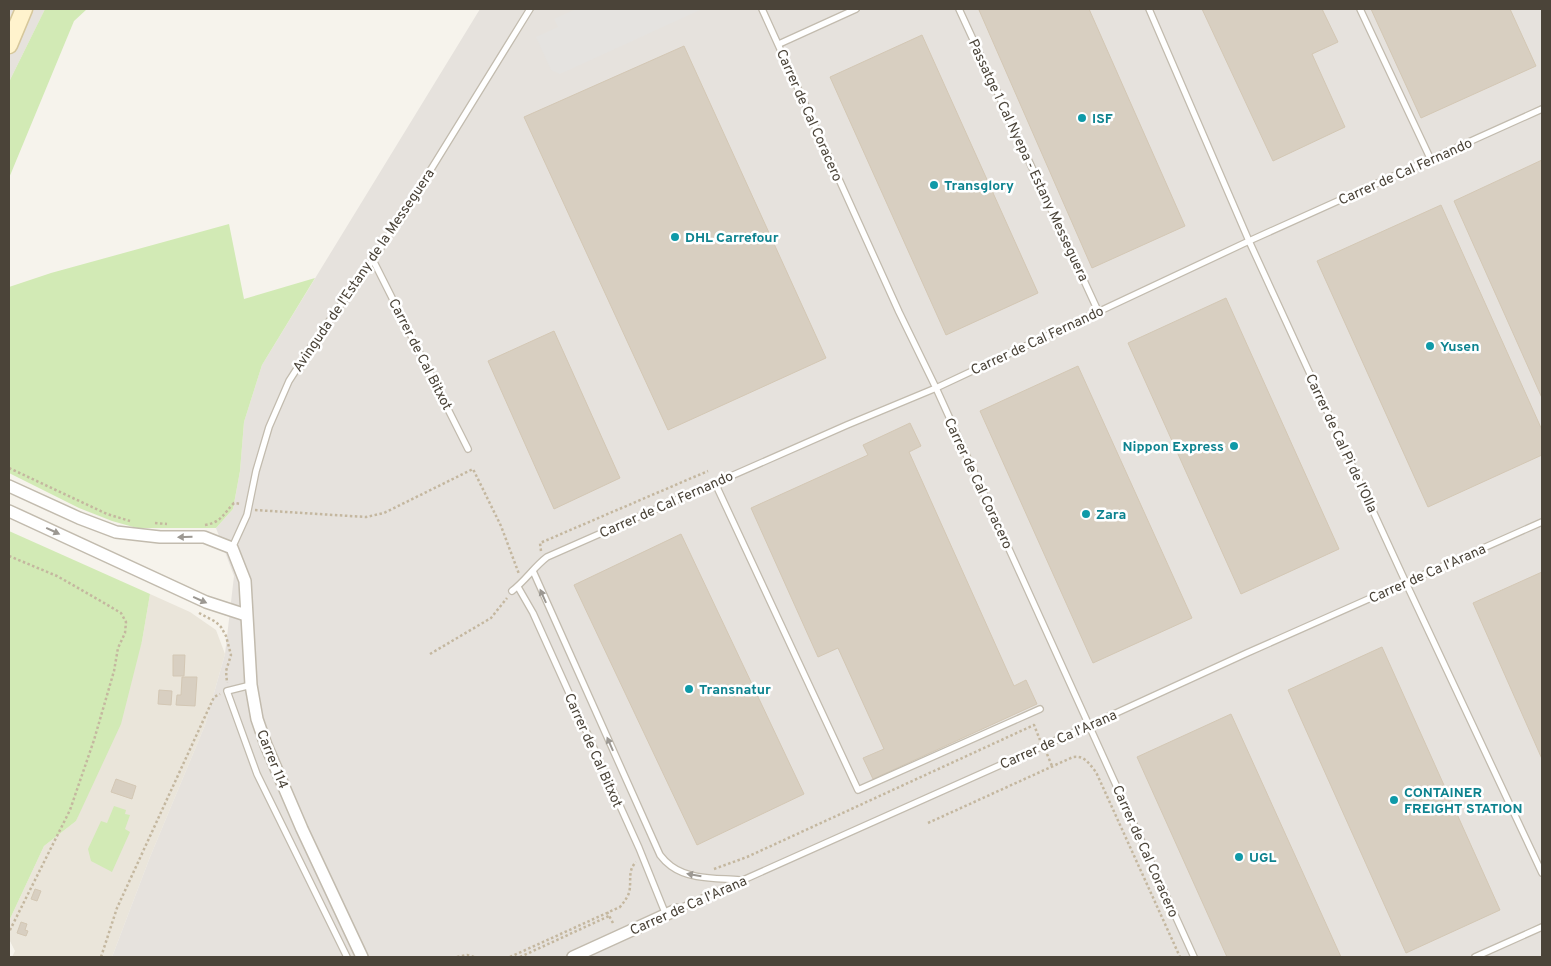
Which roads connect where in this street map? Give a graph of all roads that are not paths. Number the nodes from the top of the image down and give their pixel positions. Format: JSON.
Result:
{"nodes":[{"id":1,"x":24,"y":9,"type":"edge"},
{"id":2,"x":530,"y":9,"type":"edge"},
{"id":3,"x":762,"y":9,"type":"edge"},
{"id":4,"x":856,"y":9,"type":"edge"},
{"id":5,"x":959,"y":9,"type":"edge"},
{"id":6,"x":1149,"y":9,"type":"edge"},
{"id":7,"x":1360,"y":9,"type":"edge"},
{"id":8,"x":779,"y":44,"type":"junction"},
{"id":9,"x":9,"y":45,"type":"edge"},
{"id":10,"x":1542,"y":110,"type":"edge"},
{"id":11,"x":1431,"y":160,"type":"junction"},
{"id":12,"x":1249,"y":241,"type":"junction"},
{"id":13,"x":373,"y":260,"type":"junction"},
{"id":14,"x":1098,"y":312,"type":"junction"},
{"id":15,"x":936,"y":388,"type":"junction"},
{"id":16,"x":468,"y":449,"type":"dead end"},
{"id":17,"x":716,"y":482,"type":"junction"},
{"id":18,"x":9,"y":486,"type":"edge"},
{"id":19,"x":9,"y":511,"type":"edge"},
{"id":20,"x":1542,"y":522,"type":"edge"},
{"id":21,"x":232,"y":548,"type":"junction"},
{"id":22,"x":533,"y":572,"type":"junction"},
{"id":23,"x":1406,"y":583,"type":"junction"},
{"id":24,"x":518,"y":587,"type":"joint"},
{"id":25,"x":246,"y":615,"type":"junction"},
{"id":26,"x":251,"y":685,"type":"junction"},
{"id":27,"x":1040,"y":710,"type":"dead end"},
{"id":28,"x":1090,"y":725,"type":"junction"},
{"id":29,"x":1542,"y":873,"type":"edge"},
{"id":30,"x":742,"y":880,"type":"junction"},
{"id":31,"x":671,"y":912,"type":"junction"},
{"id":32,"x":1542,"y":926,"type":"edge"},
{"id":33,"x":347,"y":957,"type":"edge"},
{"id":34,"x":362,"y":957,"type":"edge"},
{"id":35,"x":573,"y":957,"type":"edge"},
{"id":36,"x":1194,"y":957,"type":"edge"},
{"id":37,"x":1475,"y":957,"type":"edge"}],
"edges":[{"from":1,"to":9,"type":"main road"},
{"from":2,"to":13,"type":"lane","name":"Avinguda de l'Estany de la Messeguera"},
{"from":3,"to":8,"type":"lane","name":"Carrer de Cal Coracero"},
{"from":4,"to":8,"type":"lane"},
{"from":5,"to":14,"type":"lane","name":"Passatge 1 Cal Nyepa - Estany Messeguera"},
{"from":6,"to":12,"type":"lane","name":"Carrer de Cal Pi de l'Olla"},
{"from":7,"to":11,"type":"lane"},
{"from":8,"to":15,"type":"lane","name":"Carrer de Cal Coracero"},
{"from":10,"to":11,"type":"lane","name":"Carrer de Cal Fernando"},
{"from":11,"to":12,"type":"lane","name":"Carrer de Cal Fernando"},
{"from":12,"to":14,"type":"lane","name":"Carrer de Cal Fernando"},
{"from":12,"to":23,"type":"lane","name":"Carrer de Cal Pi de l'Olla"},
{"from":13,"to":16,"type":"lane","name":"Carrer de Cal Bitxot"},
{"from":13,"to":21,"type":"lane","name":"Avinguda de l'Estany de la Messeguera"},
{"from":14,"to":15,"type":"lane","name":"Carrer de Cal Fernando"},
{"from":15,"to":17,"type":"lane","name":"Carrer de Cal Fernando"},
{"from":15,"to":28,"type":"lane","name":"Carrer de Cal Coracero"},
{"from":17,"to":22,"type":"lane","name":"Carrer de Cal Fernando"},
{"from":17,"to":27,"type":"lane"},
{"from":21,"to":18,"type":"street","one_way":true},
{"from":19,"to":25,"type":"street","one_way":true},
{"from":20,"to":23,"type":"lane","name":"Carrer de Ca l'Arana"},
{"from":21,"to":25,"type":"street","name":"Carrer 114"},
{"from":22,"to":24,"type":"lane","name":"Carrer de Cal Fernando"},
{"from":30,"to":22,"type":"lane","one_way":true},
{"from":23,"to":28,"type":"lane","name":"Carrer de Ca l'Arana"},
{"from":23,"to":29,"type":"lane","name":"Carrer de Cal Pi de l'Olla"},
{"from":24,"to":31,"type":"lane","name":"Carrer de Cal Bitxot"},
{"from":25,"to":26,"type":"street","name":"Carrer 114"},
{"from":26,"to":33,"type":"lane"},
{"from":26,"to":34,"type":"street","name":"Carrer 114"},
{"from":28,"to":30,"type":"lane","name":"Carrer de Ca l'Arana"},
{"from":28,"to":36,"type":"lane","name":"Carrer de Cal Coracero"},
{"from":30,"to":31,"type":"lane","name":"Carrer de Ca l'Arana"},
{"from":31,"to":35,"type":"street","name":"Carrer de Ca l'Arana"},
{"from":32,"to":37,"type":"lane"}]}
